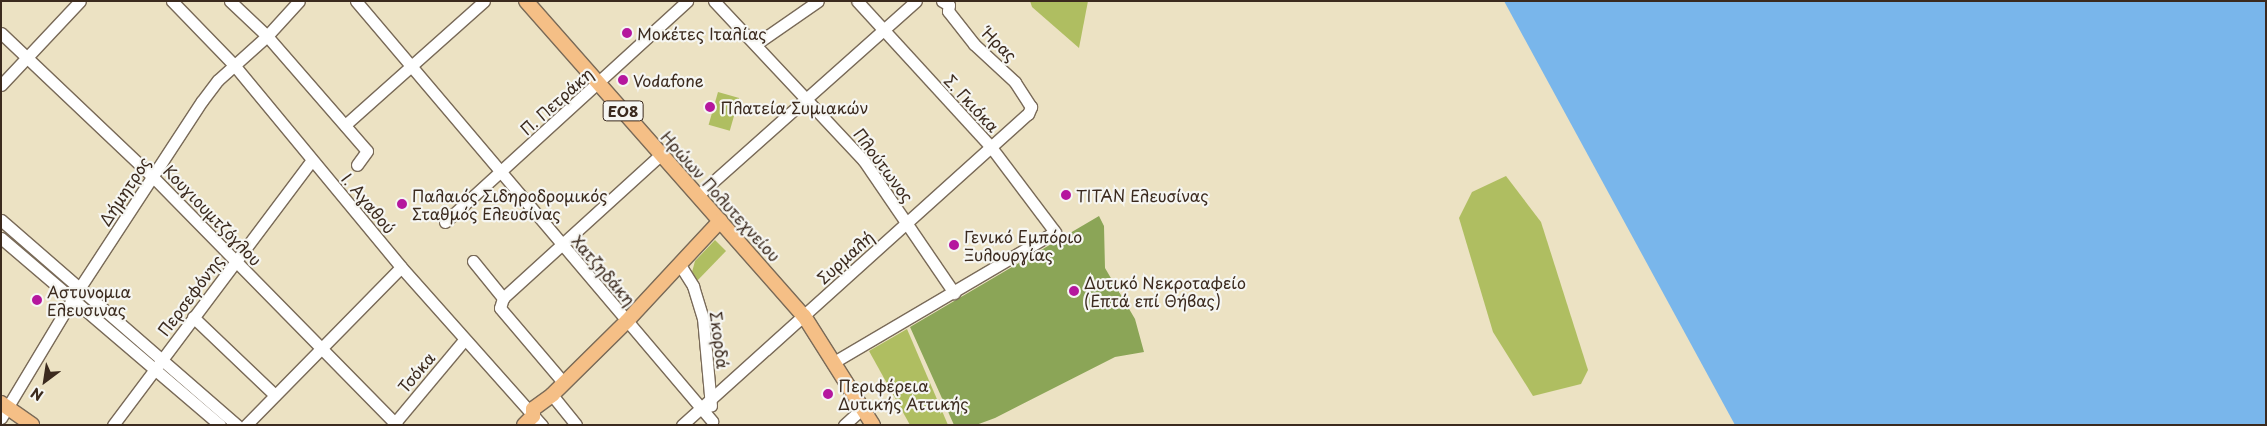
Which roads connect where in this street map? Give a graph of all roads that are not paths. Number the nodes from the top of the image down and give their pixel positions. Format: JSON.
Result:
{"nodes":[{"id":1,"x":80,"y":1,"type":"edge"},
{"id":2,"x":172,"y":1,"type":"edge"},
{"id":3,"x":230,"y":1,"type":"edge"},
{"id":4,"x":299,"y":1,"type":"edge"},
{"id":5,"x":356,"y":1,"type":"edge"},
{"id":6,"x":484,"y":1,"type":"edge"},
{"id":7,"x":526,"y":1,"type":"edge"},
{"id":8,"x":687,"y":1,"type":"edge"},
{"id":9,"x":714,"y":1,"type":"edge"},
{"id":10,"x":818,"y":1,"type":"edge"},
{"id":11,"x":858,"y":1,"type":"edge"},
{"id":12,"x":916,"y":1,"type":"edge"},
{"id":13,"x":942,"y":1,"type":"edge"},
{"id":14,"x":884,"y":32,"type":"junction"},
{"id":15,"x":1,"y":33,"type":"edge"},
{"id":16,"x":267,"y":36,"type":"junction"},
{"id":17,"x":756,"y":44,"type":"junction"},
{"id":18,"x":28,"y":57,"type":"junction"},
{"id":19,"x":234,"y":65,"type":"junction"},
{"id":20,"x":412,"y":66,"type":"junction"},
{"id":21,"x":600,"y":84,"type":"junction"},
{"id":22,"x":1,"y":85,"type":"edge"},
{"id":23,"x":808,"y":99,"type":"junction"},
{"id":24,"x":1028,"y":114,"type":"joint"},
{"id":25,"x":345,"y":125,"type":"junction"},
{"id":26,"x":991,"y":147,"type":"junction"},
{"id":27,"x":660,"y":155,"type":"junction"},
{"id":28,"x":312,"y":160,"type":"junction"},
{"id":29,"x":357,"y":165,"type":"dead end"},
{"id":30,"x":501,"y":173,"type":"junction"},
{"id":31,"x":153,"y":177,"type":"junction"},
{"id":32,"x":697,"y":196,"type":"junction"},
{"id":33,"x":1,"y":220,"type":"edge"},
{"id":34,"x":445,"y":222,"type":"dead end"},
{"id":35,"x":720,"y":222,"type":"junction"},
{"id":36,"x":907,"y":224,"type":"junction"},
{"id":37,"x":1,"y":238,"type":"edge"},
{"id":38,"x":561,"y":245,"type":"junction"},
{"id":39,"x":236,"y":261,"type":"junction"},
{"id":40,"x":472,"y":261,"type":"dead end"},
{"id":41,"x":680,"y":265,"type":"junction"},
{"id":42,"x":401,"y":267,"type":"junction"},
{"id":43,"x":80,"y":287,"type":"junction"},
{"id":44,"x":954,"y":293,"type":"junction"},
{"id":45,"x":73,"y":298,"type":"junction"},
{"id":46,"x":502,"y":298,"type":"junction"},
{"id":47,"x":804,"y":316,"type":"junction"},
{"id":48,"x":193,"y":317,"type":"junction"},
{"id":49,"x":627,"y":321,"type":"junction"},
{"id":50,"x":464,"y":340,"type":"junction"},
{"id":51,"x":321,"y":347,"type":"junction"},
{"id":52,"x":162,"y":359,"type":"junction"},
{"id":53,"x":834,"y":362,"type":"junction"},
{"id":54,"x":155,"y":369,"type":"junction"},
{"id":55,"x":563,"y":382,"type":"junction"},
{"id":56,"x":275,"y":395,"type":"junction"},
{"id":57,"x":552,"y":395,"type":"junction"},
{"id":58,"x":706,"y":404,"type":"junction"},
{"id":59,"x":864,"y":407,"type":"junction"},
{"id":60,"x":3,"y":410,"type":"edge"},
{"id":61,"x":533,"y":422,"type":"edge"},
{"id":62,"x":712,"y":423,"type":"edge"},
{"id":63,"x":395,"y":424,"type":"edge"},
{"id":64,"x":32,"y":425,"type":"edge"},
{"id":65,"x":113,"y":425,"type":"edge"},
{"id":66,"x":220,"y":425,"type":"edge"},
{"id":67,"x":237,"y":425,"type":"edge"},
{"id":68,"x":246,"y":425,"type":"edge"},
{"id":69,"x":576,"y":425,"type":"edge"},
{"id":70,"x":682,"y":425,"type":"edge"},
{"id":71,"x":844,"y":425,"type":"edge"},
{"id":72,"x":873,"y":425,"type":"edge"}],
"edges":[{"from":1,"to":18,"type":"street"},
{"from":2,"to":19,"type":"street","name":"Ι. Αγαθού"},
{"from":3,"to":16,"type":"street"},
{"from":4,"to":16,"type":"street","name":"Δήμητρος"},
{"from":5,"to":20,"type":"street","name":"Χατζηδάκη"},
{"from":6,"to":20,"type":"street"},
{"from":7,"to":21,"type":"main road","name":"Ηρώων Πολυτεχνείου","number":"ΕΟ8"},
{"from":8,"to":21,"type":"street","name":"Π. Πετράκη"},
{"from":9,"to":17,"type":"street","name":"Πλούτωνος"},
{"from":10,"to":17,"type":"street"},
{"from":11,"to":14,"type":"street","name":"Σ. Γκιόκα"},
{"from":12,"to":14,"type":"street"},
{"from":13,"to":24,"type":"street","name":"Ήρας"},
{"from":14,"to":23,"type":"street"},
{"from":14,"to":26,"type":"street","name":"Σ. Γκιόκα"},
{"from":15,"to":18,"type":"street","name":"Κουγιουμτζόγλου"},
{"from":16,"to":19,"type":"street","name":"Δήμητρος"},
{"from":16,"to":25,"type":"street"},
{"from":17,"to":23,"type":"street","name":"Πλούτωνος"},
{"from":18,"to":22,"type":"street"},
{"from":18,"to":31,"type":"street","name":"Κουγιουμτζόγλου"},
{"from":19,"to":28,"type":"street","name":"Ι. Αγαθού"},
{"from":19,"to":31,"type":"street","name":"Δήμητρος"},
{"from":20,"to":25,"type":"street"},
{"from":20,"to":30,"type":"street","name":"Χατζηδάκη"},
{"from":21,"to":27,"type":"main road","name":"Ηρώων Πολυτεχνείου","number":"ΕΟ8"},
{"from":21,"to":30,"type":"street","name":"Π. Πετράκη"},
{"from":23,"to":32,"type":"street"},
{"from":23,"to":36,"type":"street","name":"Πλούτωνος"},
{"from":24,"to":26,"type":"street","name":"Συρμαλή"},
{"from":25,"to":29,"type":"street"},
{"from":26,"to":36,"type":"street","name":"Συρμαλή"},
{"from":26,"to":44,"type":"street","name":"Σ. Γκιόκα"},
{"from":27,"to":32,"type":"main road","name":"Ηρώων Πολυτεχνείου","number":"ΕΟ8"},
{"from":27,"to":38,"type":"street"},
{"from":28,"to":39,"type":"street","name":"Περσεφόνης"},
{"from":28,"to":42,"type":"street","name":"Ι. Αγαθού"},
{"from":30,"to":34,"type":"street","name":"Π. Πετράκη"},
{"from":30,"to":38,"type":"street","name":"Χατζηδάκη"},
{"from":31,"to":39,"type":"street","name":"Κουγιουμτζόγλου"},
{"from":31,"to":43,"type":"street","name":"Δήμητρος"},
{"from":32,"to":35,"type":"main road","name":"Ηρώων Πολυτεχνείου","number":"ΕΟ8"},
{"from":33,"to":43,"type":"street"},
{"from":35,"to":41,"type":"main road"},
{"from":35,"to":47,"type":"main road","name":"Ηρώων Πολυτεχνείου","number":"ΕΟ8"},
{"from":36,"to":44,"type":"street","name":"Πλούτωνος"},
{"from":36,"to":47,"type":"street","name":"Συρμαλή"},
{"from":37,"to":45,"type":"street"},
{"from":38,"to":46,"type":"street"},
{"from":38,"to":49,"type":"street","name":"Χατζηδάκη"},
{"from":39,"to":48,"type":"street","name":"Περσεφόνης"},
{"from":39,"to":51,"type":"street","name":"Κουγιουμτζόγλου"},
{"from":40,"to":46,"type":"street"},
{"from":41,"to":49,"type":"main road"},
{"from":41,"to":58,"type":"street","name":"Σκορδά"},
{"from":42,"to":50,"type":"street","name":"Ι. Αγαθού"},
{"from":42,"to":51,"type":"street"},
{"from":43,"to":45,"type":"street","name":"Δήμητρος"},
{"from":43,"to":52,"type":"street"},
{"from":44,"to":53,"type":"street"},
{"from":45,"to":54,"type":"street"},
{"from":45,"to":60,"type":"street","name":"Δήμητρος"},
{"from":46,"to":55,"type":"street"},
{"from":47,"to":53,"type":"main road","name":"Ηρώων Πολυτεχνείου","number":"ΕΟ8"},
{"from":47,"to":58,"type":"street","name":"Συρμαλή"},
{"from":48,"to":52,"type":"street","name":"Περσεφόνης"},
{"from":48,"to":56,"type":"street"},
{"from":49,"to":55,"type":"main road"},
{"from":49,"to":58,"type":"street","name":"Χατζηδάκη"},
{"from":50,"to":61,"type":"street","name":"Ι. Αγαθού"},
{"from":50,"to":63,"type":"street","name":"Τσόκα"},
{"from":51,"to":56,"type":"street"},
{"from":51,"to":63,"type":"street","name":"Κουγιουμτζόγλου"},
{"from":52,"to":54,"type":"street","name":"Περσεφόνης"},
{"from":52,"to":67,"type":"street"},
{"from":53,"to":59,"type":"main road","name":"Ηρώων Πολυτεχνείου","number":"ΕΟ8"},
{"from":54,"to":65,"type":"street","name":"Περσεφόνης"},
{"from":54,"to":66,"type":"street"},
{"from":55,"to":57,"type":"main road"},
{"from":56,"to":68,"type":"street"},
{"from":57,"to":61,"type":"main road"},
{"from":57,"to":69,"type":"street"},
{"from":58,"to":62,"type":"street","name":"Σκορδά"},
{"from":58,"to":70,"type":"street","name":"Συρμαλή"},
{"from":59,"to":71,"type":"street"},
{"from":59,"to":72,"type":"main road","name":"Ηρώων Πολυτεχνείου","number":"ΕΟ8"},
{"from":60,"to":64,"type":"main road"}]}
